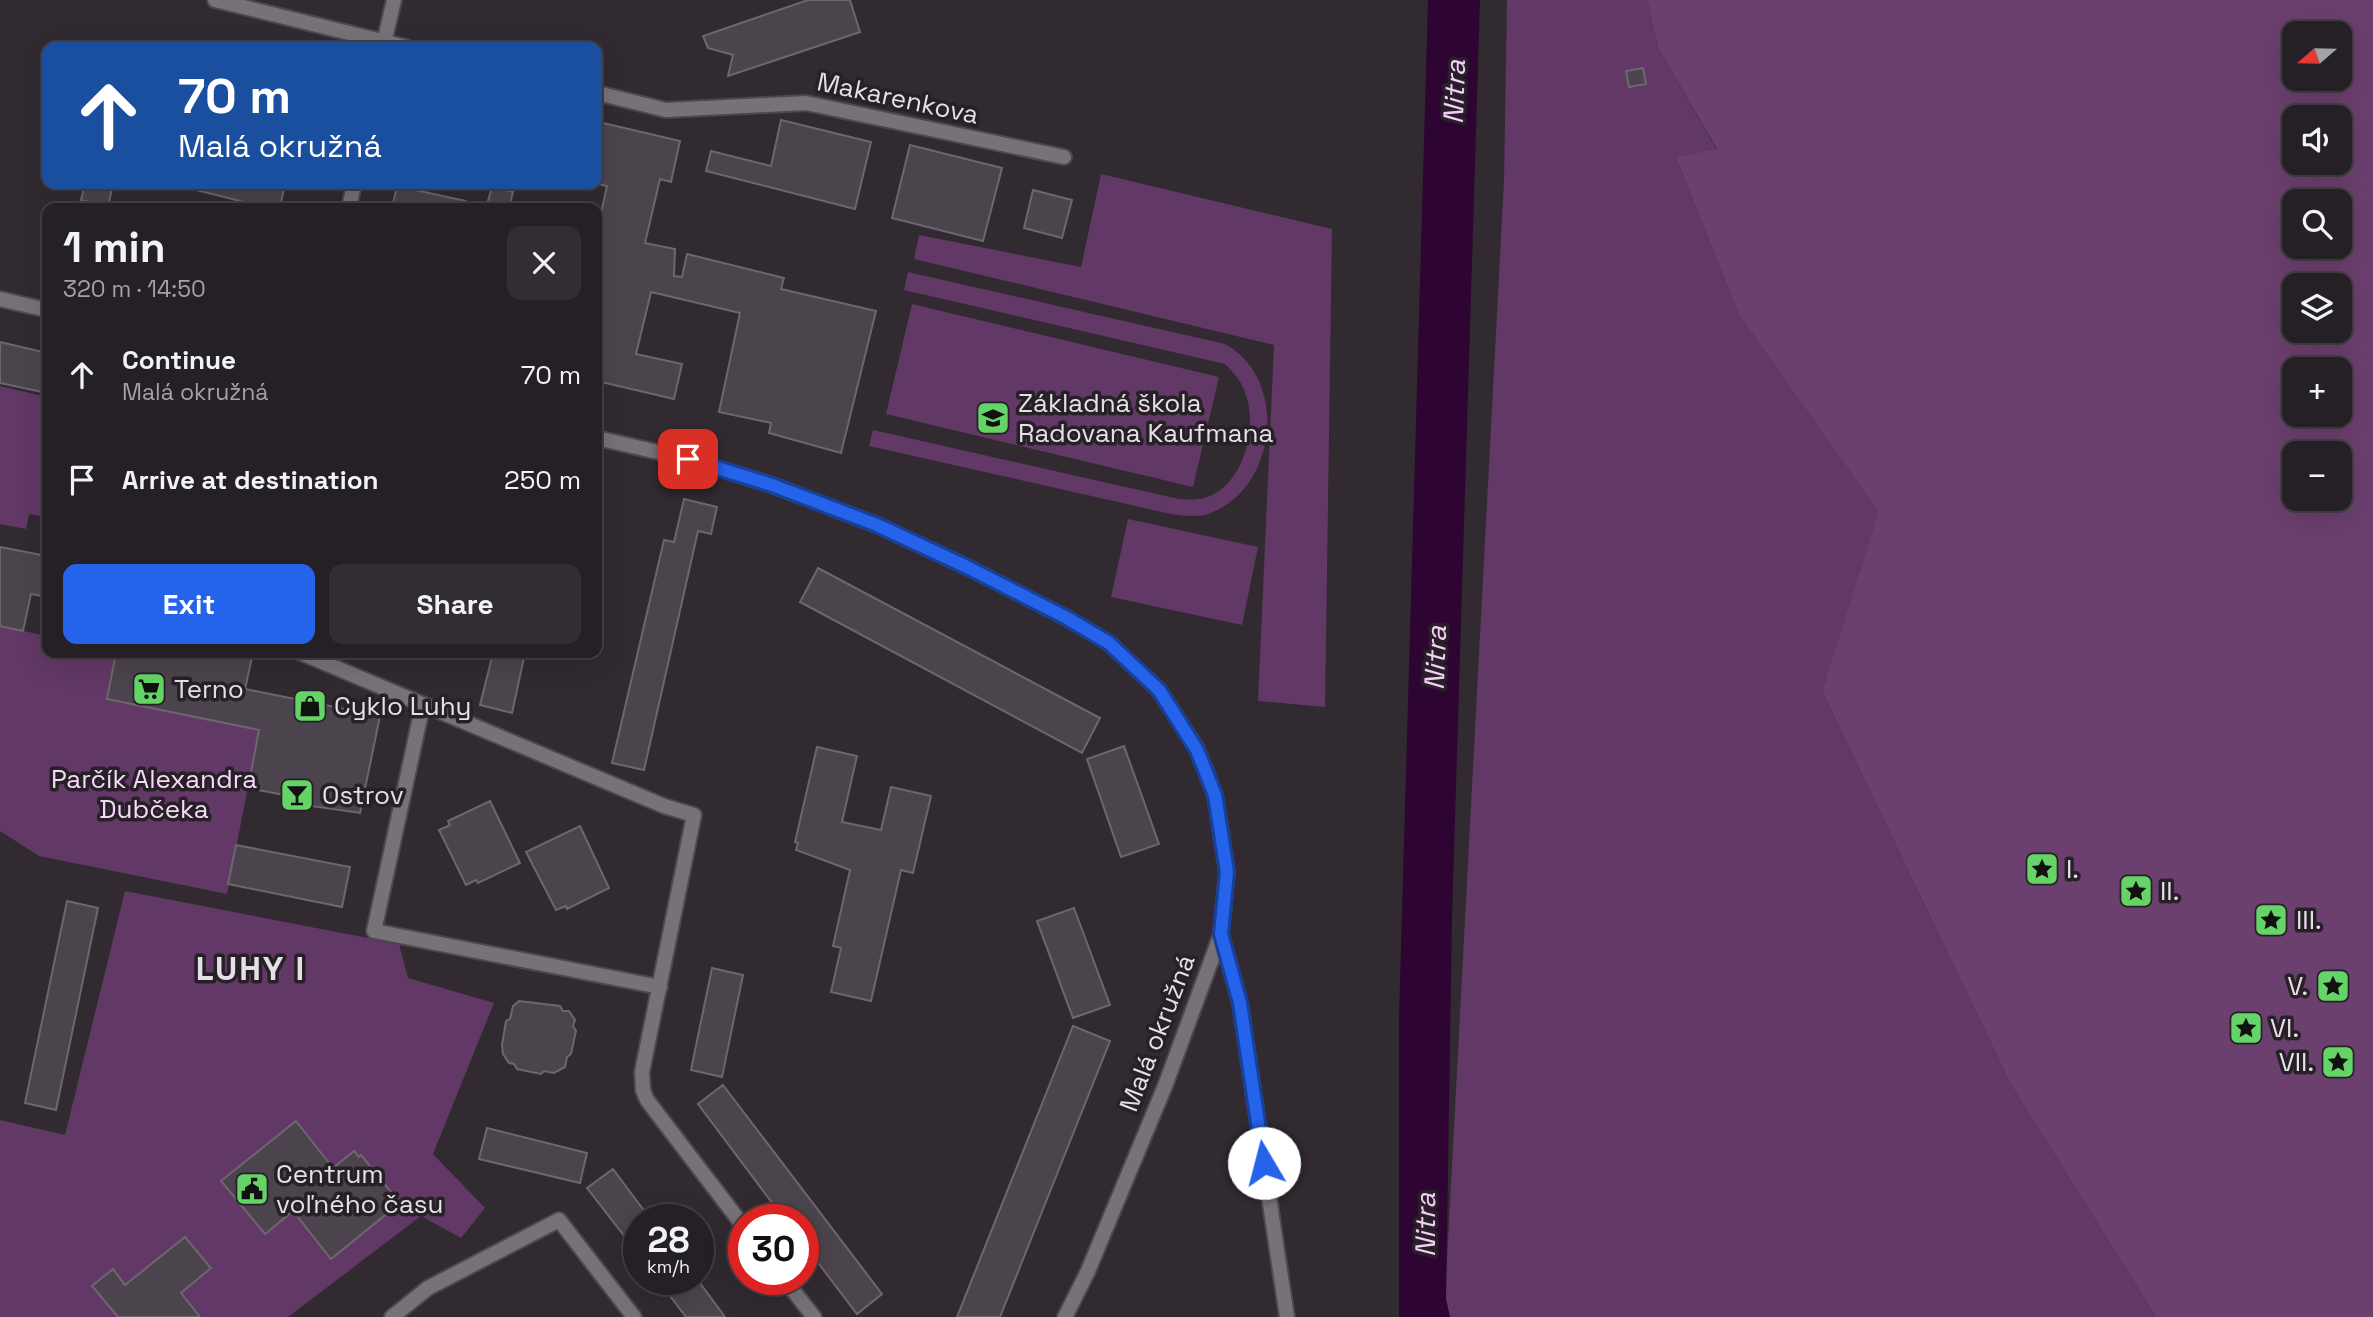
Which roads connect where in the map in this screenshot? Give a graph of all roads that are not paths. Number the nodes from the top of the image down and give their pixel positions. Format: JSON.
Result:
{"nodes":[{"id":1,"x":215,"y":0,"type":"edge"},
{"id":2,"x":394,"y":0,"type":"edge"},
{"id":3,"x":372,"y":42,"type":"edge"},
{"id":4,"x":384,"y":42,"type":"edge"},
{"id":5,"x":602,"y":94,"type":"edge"},
{"id":6,"x":1064,"y":158,"type":"dead end"},
{"id":7,"x":0,"y":299,"type":"edge"},
{"id":8,"x":42,"y":309,"type":"edge"},
{"id":9,"x":602,"y":439,"type":"edge"},
{"id":10,"x":314,"y":658,"type":"edge"},
{"id":11,"x":423,"y":704,"type":"junction"},
{"id":12,"x":1221,"y":934,"type":"junction"},
{"id":13,"x":660,"y":988,"type":"junction"},
{"id":14,"x":728,"y":1206,"type":"edge"},
{"id":15,"x":797,"y":1295,"type":"edge"},
{"id":16,"x":392,"y":1317,"type":"edge"},
{"id":17,"x":634,"y":1317,"type":"edge"},
{"id":18,"x":814,"y":1317,"type":"edge"},
{"id":19,"x":1065,"y":1317,"type":"edge"},
{"id":20,"x":1287,"y":1317,"type":"edge"}],
"edges":[{"from":1,"to":3,"type":"street"},
{"from":2,"to":4,"type":"street"},
{"from":5,"to":6,"type":"street","name":"Makarenkova"},
{"from":7,"to":8,"type":"street"},
{"from":9,"to":12,"type":"street","name":"Malá okružná"},
{"from":10,"to":11,"type":"street"},
{"from":11,"to":13,"type":"street"},
{"from":11,"to":13,"type":"street"},
{"from":12,"to":19,"type":"street","name":"Malá okružná"},
{"from":12,"to":20,"type":"street"},
{"from":13,"to":14,"type":"street"},
{"from":15,"to":18,"type":"street"},
{"from":16,"to":17,"type":"street"}]}
